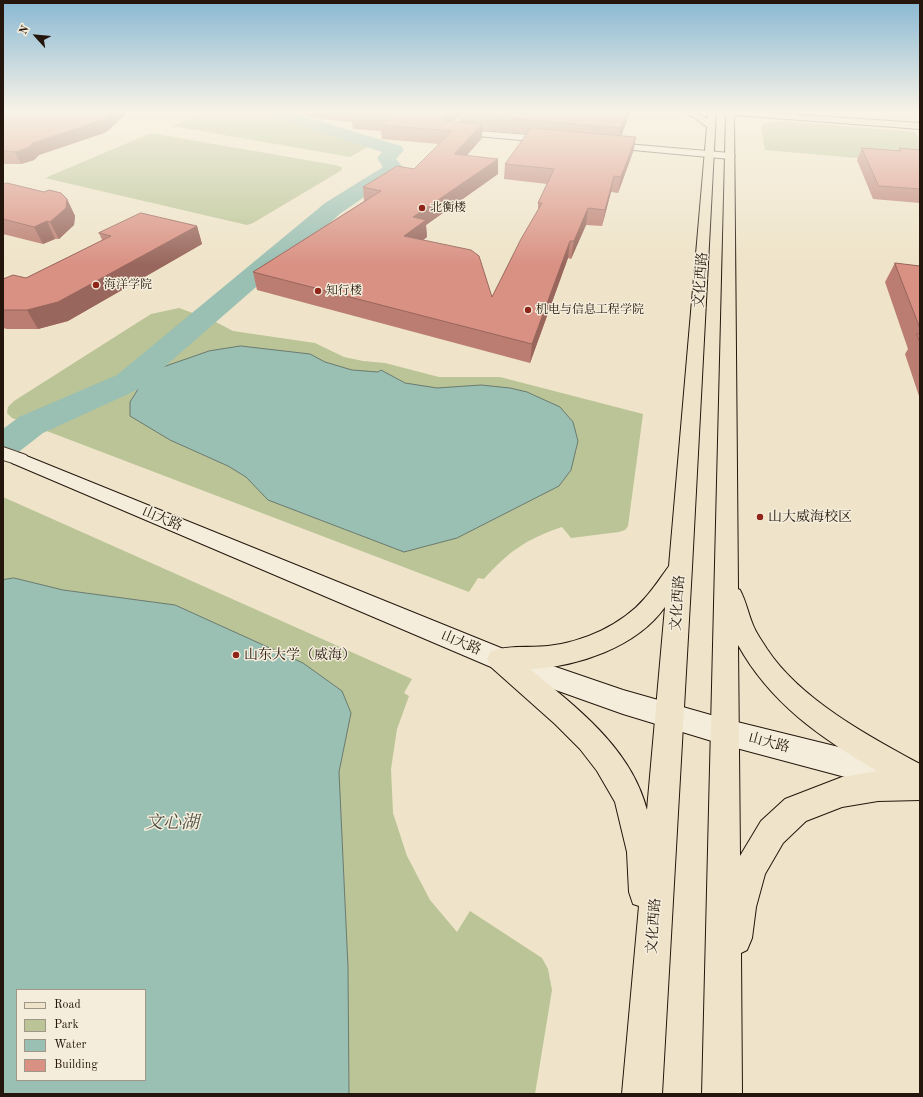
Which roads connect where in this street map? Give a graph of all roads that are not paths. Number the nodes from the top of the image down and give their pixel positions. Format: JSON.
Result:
{"nodes":[{"id":1,"x":719,"y":163,"type":"edge"},
{"id":2,"x":720,"y":163,"type":"edge"},
{"id":3,"x":11,"y":456,"type":"edge"},
{"id":4,"x":681,"y":567,"type":"junction"},
{"id":5,"x":726,"y":570,"type":"junction"},
{"id":6,"x":500,"y":660,"type":"junction"},
{"id":7,"x":670,"y":716,"type":"junction"},
{"id":8,"x":725,"y":732,"type":"junction"},
{"id":9,"x":920,"y":782,"type":"edge"},
{"id":10,"x":650,"y":986,"type":"junction"},
{"id":11,"x":722,"y":1026,"type":"junction"},
{"id":12,"x":642,"y":1094,"type":"edge"},
{"id":13,"x":722,"y":1094,"type":"edge"}],
"edges":[{"from":1,"to":4,"type":"main road","name":"文化西路"},
{"from":2,"to":5,"type":"main road","name":"文化西路"},
{"from":3,"to":6,"type":"main road","name":"山大路"},
{"from":4,"to":6,"type":"main road"},
{"from":4,"to":7,"type":"main road","name":"文化西路"},
{"from":5,"to":8,"type":"main road","name":"文化西路"},
{"from":5,"to":9,"type":"main road"},
{"from":6,"to":7,"type":"main road","name":"山大路"},
{"from":6,"to":10,"type":"main road"},
{"from":7,"to":8,"type":"main road","name":"山大路"},
{"from":7,"to":10,"type":"main road","name":"文化西路"},
{"from":8,"to":9,"type":"main road","name":"山大路"},
{"from":8,"to":11,"type":"main road","name":"文化西路"},
{"from":9,"to":11,"type":"main road"},
{"from":10,"to":12,"type":"main road","name":"文化西路"},
{"from":11,"to":13,"type":"main road","name":"文化西路"}]}
